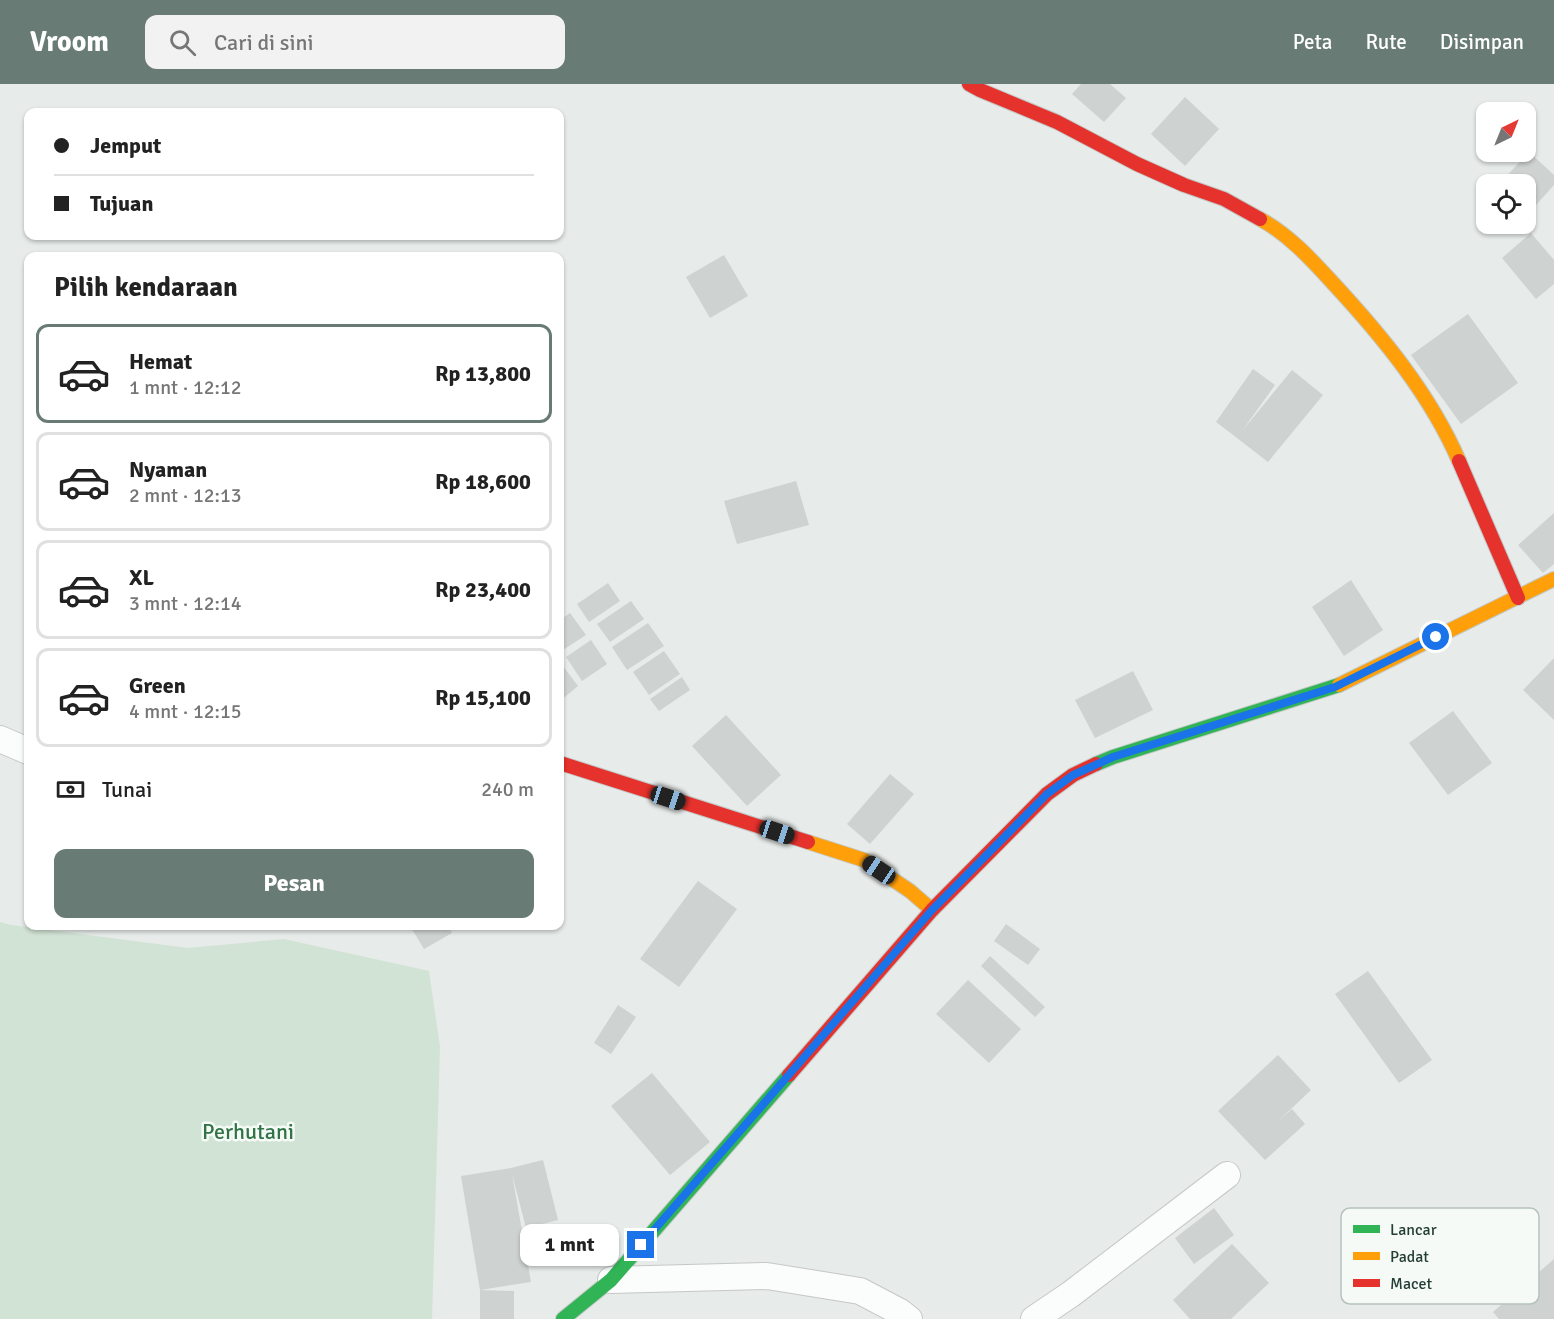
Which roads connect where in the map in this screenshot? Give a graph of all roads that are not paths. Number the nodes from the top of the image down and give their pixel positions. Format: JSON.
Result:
{"nodes":[{"id":1,"x":969,"y":84,"type":"edge"},
{"id":2,"x":1554,"y":579,"type":"edge"},
{"id":3,"x":1518,"y":597,"type":"junction"},
{"id":4,"x":0,"y":739,"type":"edge"},
{"id":5,"x":24,"y":748,"type":"edge"},
{"id":6,"x":564,"y":764,"type":"edge"},
{"id":7,"x":932,"y":910,"type":"junction"},
{"id":8,"x":1227,"y":1175,"type":"dead end"},
{"id":9,"x":611,"y":1280,"type":"junction"},
{"id":10,"x":563,"y":1319,"type":"edge"},
{"id":11,"x":909,"y":1319,"type":"edge"},
{"id":12,"x":1034,"y":1319,"type":"edge"}],
"edges":[{"from":1,"to":3,"type":"street"},
{"from":2,"to":3,"type":"street"},
{"from":3,"to":7,"type":"street"},
{"from":4,"to":5,"type":"street"},
{"from":6,"to":7,"type":"street"},
{"from":7,"to":9,"type":"street"},
{"from":8,"to":12,"type":"street"},
{"from":9,"to":10,"type":"street"},
{"from":9,"to":11,"type":"street"}]}
